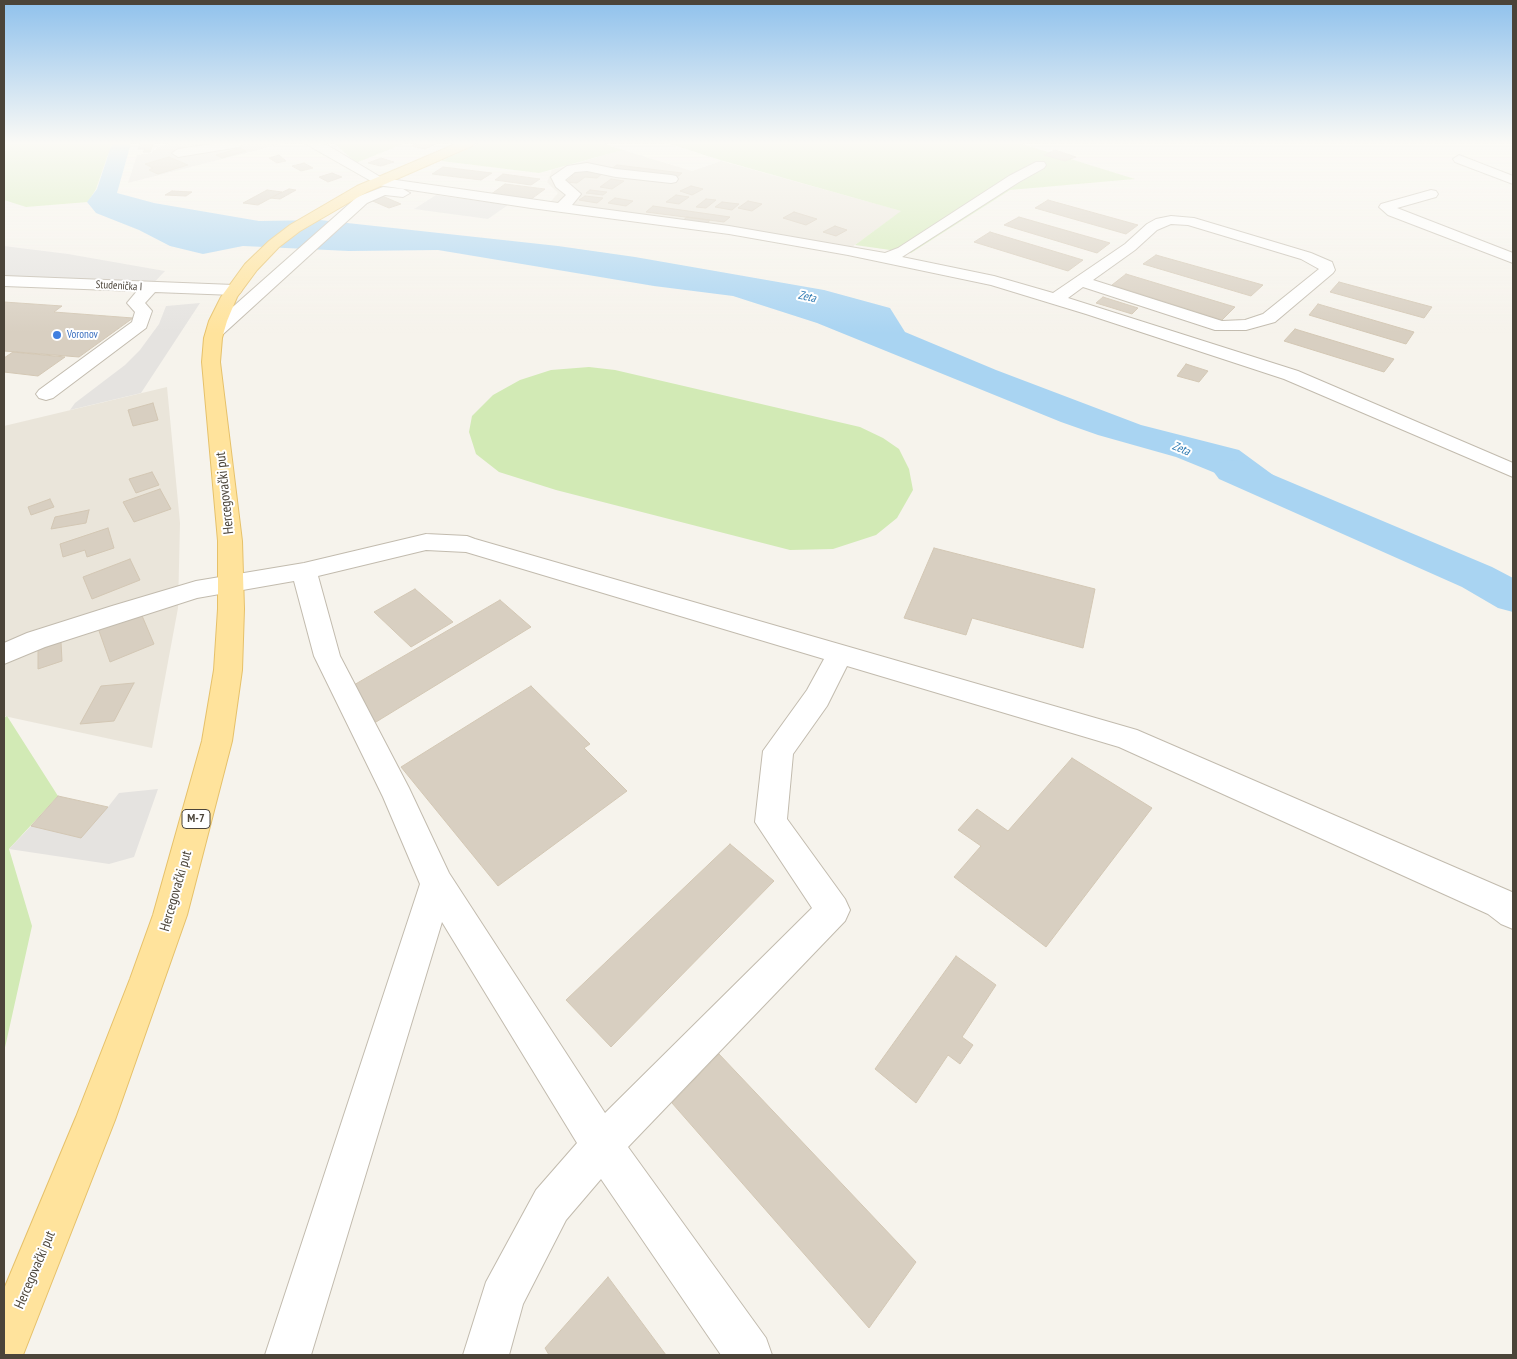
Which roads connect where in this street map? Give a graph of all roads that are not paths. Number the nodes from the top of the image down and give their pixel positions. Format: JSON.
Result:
{"nodes":[{"id":1,"x":329,"y":206,"type":"edge"},
{"id":2,"x":355,"y":206,"type":"edge"},
{"id":3,"x":492,"y":206,"type":"edge"},
{"id":4,"x":517,"y":206,"type":"edge"},
{"id":5,"x":550,"y":206,"type":"edge"},
{"id":6,"x":972,"y":206,"type":"edge"},
{"id":7,"x":1388,"y":206,"type":"edge"},
{"id":8,"x":562,"y":208,"type":"joint"},
{"id":9,"x":887,"y":258,"type":"junction"},
{"id":10,"x":1513,"y":258,"type":"edge"},
{"id":11,"x":4,"y":281,"type":"edge"},
{"id":12,"x":241,"y":281,"type":"junction"},
{"id":13,"x":1081,"y":281,"type":"junction"},
{"id":14,"x":150,"y":287,"type":"junction"},
{"id":15,"x":1055,"y":299,"type":"junction"},
{"id":16,"x":215,"y":332,"type":"junction"},
{"id":17,"x":46,"y":394,"type":"dead end"},
{"id":18,"x":1513,"y":471,"type":"edge"},
{"id":19,"x":304,"y":571,"type":"junction"},
{"id":20,"x":230,"y":585,"type":"junction"},
{"id":21,"x":4,"y":654,"type":"edge"},
{"id":22,"x":840,"y":654,"type":"junction"},
{"id":23,"x":437,"y":884,"type":"junction"},
{"id":24,"x":1513,"y":913,"type":"edge"},
{"id":25,"x":602,"y":1146,"type":"junction"},
{"id":26,"x":4,"y":1344,"type":"edge"},
{"id":27,"x":288,"y":1355,"type":"edge"},
{"id":28,"x":486,"y":1355,"type":"edge"},
{"id":29,"x":749,"y":1355,"type":"edge"}],
"edges":[{"from":1,"to":12,"type":"main road","number":"M-7"},
{"from":2,"to":16,"type":"street"},
{"from":3,"to":4,"type":"street"},
{"from":5,"to":8,"type":"street"},
{"from":6,"to":9,"type":"street"},
{"from":7,"to":10,"type":"street"},
{"from":8,"to":9,"type":"street"},
{"from":9,"to":15,"type":"street"},
{"from":11,"to":14,"type":"street","name":"Studenička I"},
{"from":12,"to":14,"type":"street","name":"Studenička I"},
{"from":12,"to":16,"type":"main road","name":"Hercegovački put","number":"M-7"},
{"from":13,"to":13,"type":"street"},
{"from":13,"to":15,"type":"street"},
{"from":14,"to":17,"type":"street"},
{"from":15,"to":18,"type":"street"},
{"from":16,"to":20,"type":"main road","name":"Hercegovački put","number":"M-7"},
{"from":19,"to":20,"type":"street"},
{"from":19,"to":22,"type":"street"},
{"from":19,"to":23,"type":"street"},
{"from":20,"to":21,"type":"street"},
{"from":20,"to":26,"type":"main road","name":"Hercegovački put","number":"M-7"},
{"from":22,"to":24,"type":"street"},
{"from":22,"to":25,"type":"street"},
{"from":23,"to":25,"type":"street"},
{"from":23,"to":27,"type":"street"},
{"from":25,"to":28,"type":"street"},
{"from":25,"to":29,"type":"street"}]}
